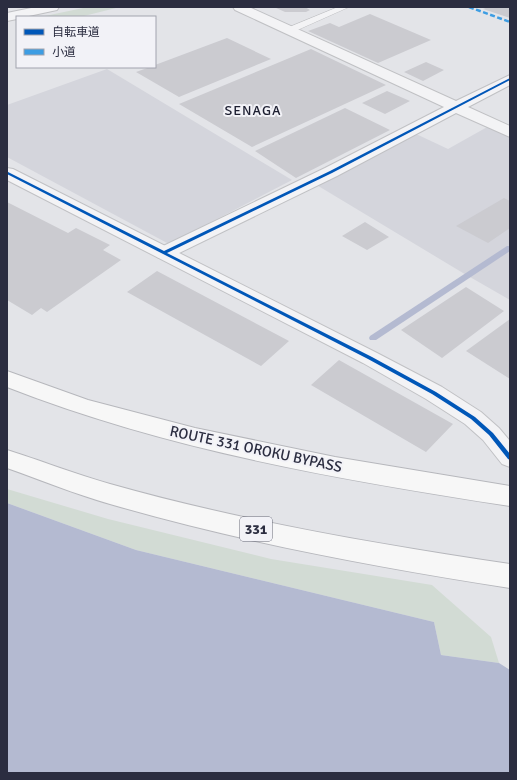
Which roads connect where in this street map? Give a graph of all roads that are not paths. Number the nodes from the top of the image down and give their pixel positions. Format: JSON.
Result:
{"nodes":[{"id":1,"x":54,"y":7,"type":"edge"},
{"id":2,"x":239,"y":7,"type":"edge"},
{"id":3,"x":345,"y":7,"type":"edge"},
{"id":4,"x":7,"y":17,"type":"edge"},
{"id":5,"x":290,"y":30,"type":"junction"},
{"id":6,"x":510,"y":79,"type":"edge"},
{"id":7,"x":456,"y":107,"type":"junction"},
{"id":8,"x":510,"y":132,"type":"edge"},
{"id":9,"x":7,"y":173,"type":"edge"},
{"id":10,"x":164,"y":253,"type":"junction"},
{"id":11,"x":7,"y":379,"type":"edge"},
{"id":12,"x":510,"y":458,"type":"edge"},
{"id":13,"x":7,"y":459,"type":"edge"},
{"id":14,"x":510,"y":496,"type":"edge"},
{"id":15,"x":510,"y":576,"type":"edge"}],
"edges":[{"from":1,"to":4,"type":"street"},
{"from":2,"to":5,"type":"street"},
{"from":3,"to":5,"type":"lane"},
{"from":5,"to":7,"type":"street"},
{"from":6,"to":7,"type":"street"},
{"from":7,"to":8,"type":"street"},
{"from":7,"to":10,"type":"street"},
{"from":9,"to":10,"type":"street"},
{"from":10,"to":12,"type":"street"},
{"from":11,"to":14,"type":"highway","name":"ROUTE 331 OROKU BYPASS"},
{"from":13,"to":15,"type":"highway","number":"331"}]}
